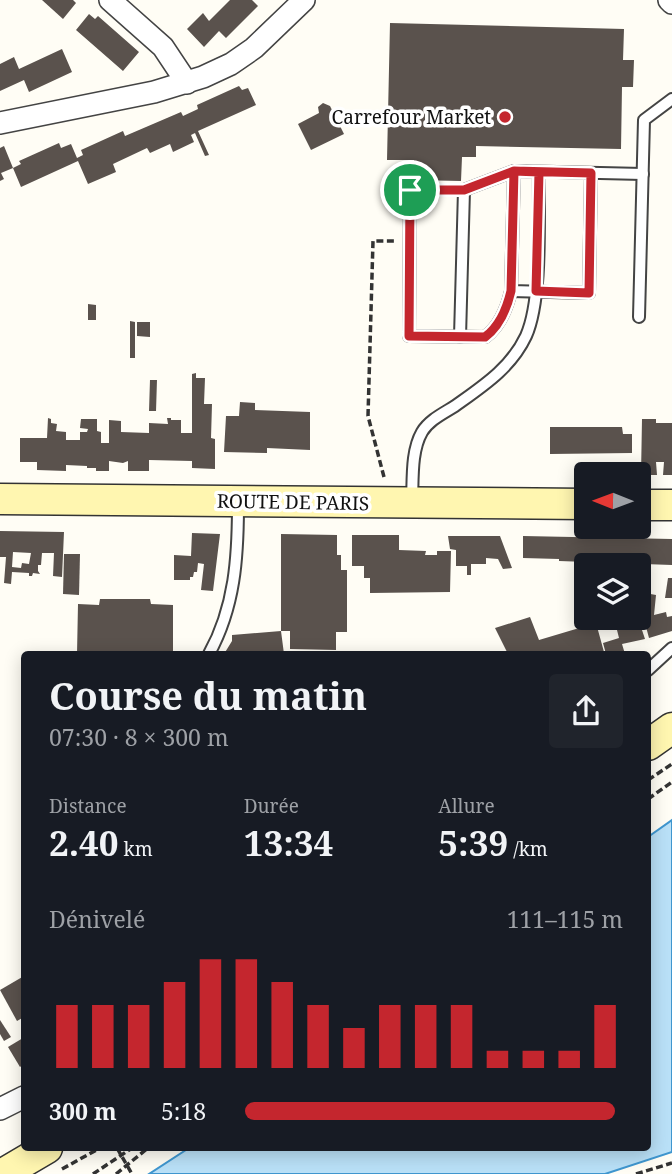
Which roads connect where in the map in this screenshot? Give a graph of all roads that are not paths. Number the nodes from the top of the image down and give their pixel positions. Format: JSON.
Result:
{"nodes":[{"id":1,"x":110,"y":0,"type":"edge"},
{"id":2,"x":304,"y":0,"type":"edge"},
{"id":3,"x":187,"y":83,"type":"junction"},
{"id":4,"x":672,"y":99,"type":"edge"},
{"id":5,"x":0,"y":123,"type":"edge"},
{"id":6,"x":514,"y":171,"type":"junction"},
{"id":7,"x":539,"y":172,"type":"junction"},
{"id":8,"x":591,"y":173,"type":"junction"},
{"id":9,"x":643,"y":174,"type":"junction"},
{"id":10,"x":464,"y":190,"type":"junction"},
{"id":11,"x":511,"y":291,"type":"junction"},
{"id":12,"x":536,"y":291,"type":"junction"},
{"id":13,"x":639,"y":317,"type":"dead end"},
{"id":14,"x":460,"y":337,"type":"junction"},
{"id":15,"x":0,"y":499,"type":"edge"},
{"id":16,"x":238,"y":501,"type":"junction"},
{"id":17,"x":401,"y":503,"type":"junction"},
{"id":18,"x":574,"y":505,"type":"edge"},
{"id":19,"x":651,"y":505,"type":"edge"},
{"id":20,"x":672,"y":505,"type":"edge"},
{"id":21,"x":672,"y":648,"type":"edge"},
{"id":22,"x":211,"y":651,"type":"edge"},
{"id":23,"x":651,"y":667,"type":"edge"},
{"id":24,"x":672,"y":728,"type":"edge"},
{"id":25,"x":651,"y":743,"type":"edge"},
{"id":26,"x":21,"y":1099,"type":"edge"},
{"id":27,"x":0,"y":1110,"type":"edge"},
{"id":28,"x":42,"y":1151,"type":"edge"},
{"id":29,"x":3,"y":1174,"type":"edge"}],
"edges":[{"from":1,"to":3,"type":"street"},
{"from":2,"to":3,"type":"street"},
{"from":3,"to":5,"type":"street"},
{"from":4,"to":9,"type":"lane"},
{"from":6,"to":7,"type":"lane"},
{"from":6,"to":10,"type":"lane"},
{"from":6,"to":11,"type":"lane"},
{"from":7,"to":8,"type":"lane"},
{"from":7,"to":12,"type":"lane"},
{"from":8,"to":9,"type":"lane"},
{"from":8,"to":12,"type":"lane"},
{"from":9,"to":13,"type":"lane"},
{"from":10,"to":14,"type":"lane"},
{"from":10,"to":14,"type":"lane"},
{"from":11,"to":12,"type":"lane"},
{"from":11,"to":14,"type":"lane"},
{"from":12,"to":17,"type":"lane"},
{"from":15,"to":16,"type":"main road","name":"ROUTE DE PARIS"},
{"from":16,"to":17,"type":"main road","name":"ROUTE DE PARIS"},
{"from":16,"to":22,"type":"lane"},
{"from":17,"to":18,"type":"main road","name":"ROUTE DE PARIS"},
{"from":19,"to":20,"type":"main road"},
{"from":21,"to":23,"type":"lane"},
{"from":24,"to":25,"type":"main road"},
{"from":26,"to":27,"type":"street"},
{"from":28,"to":29,"type":"main road"}]}
